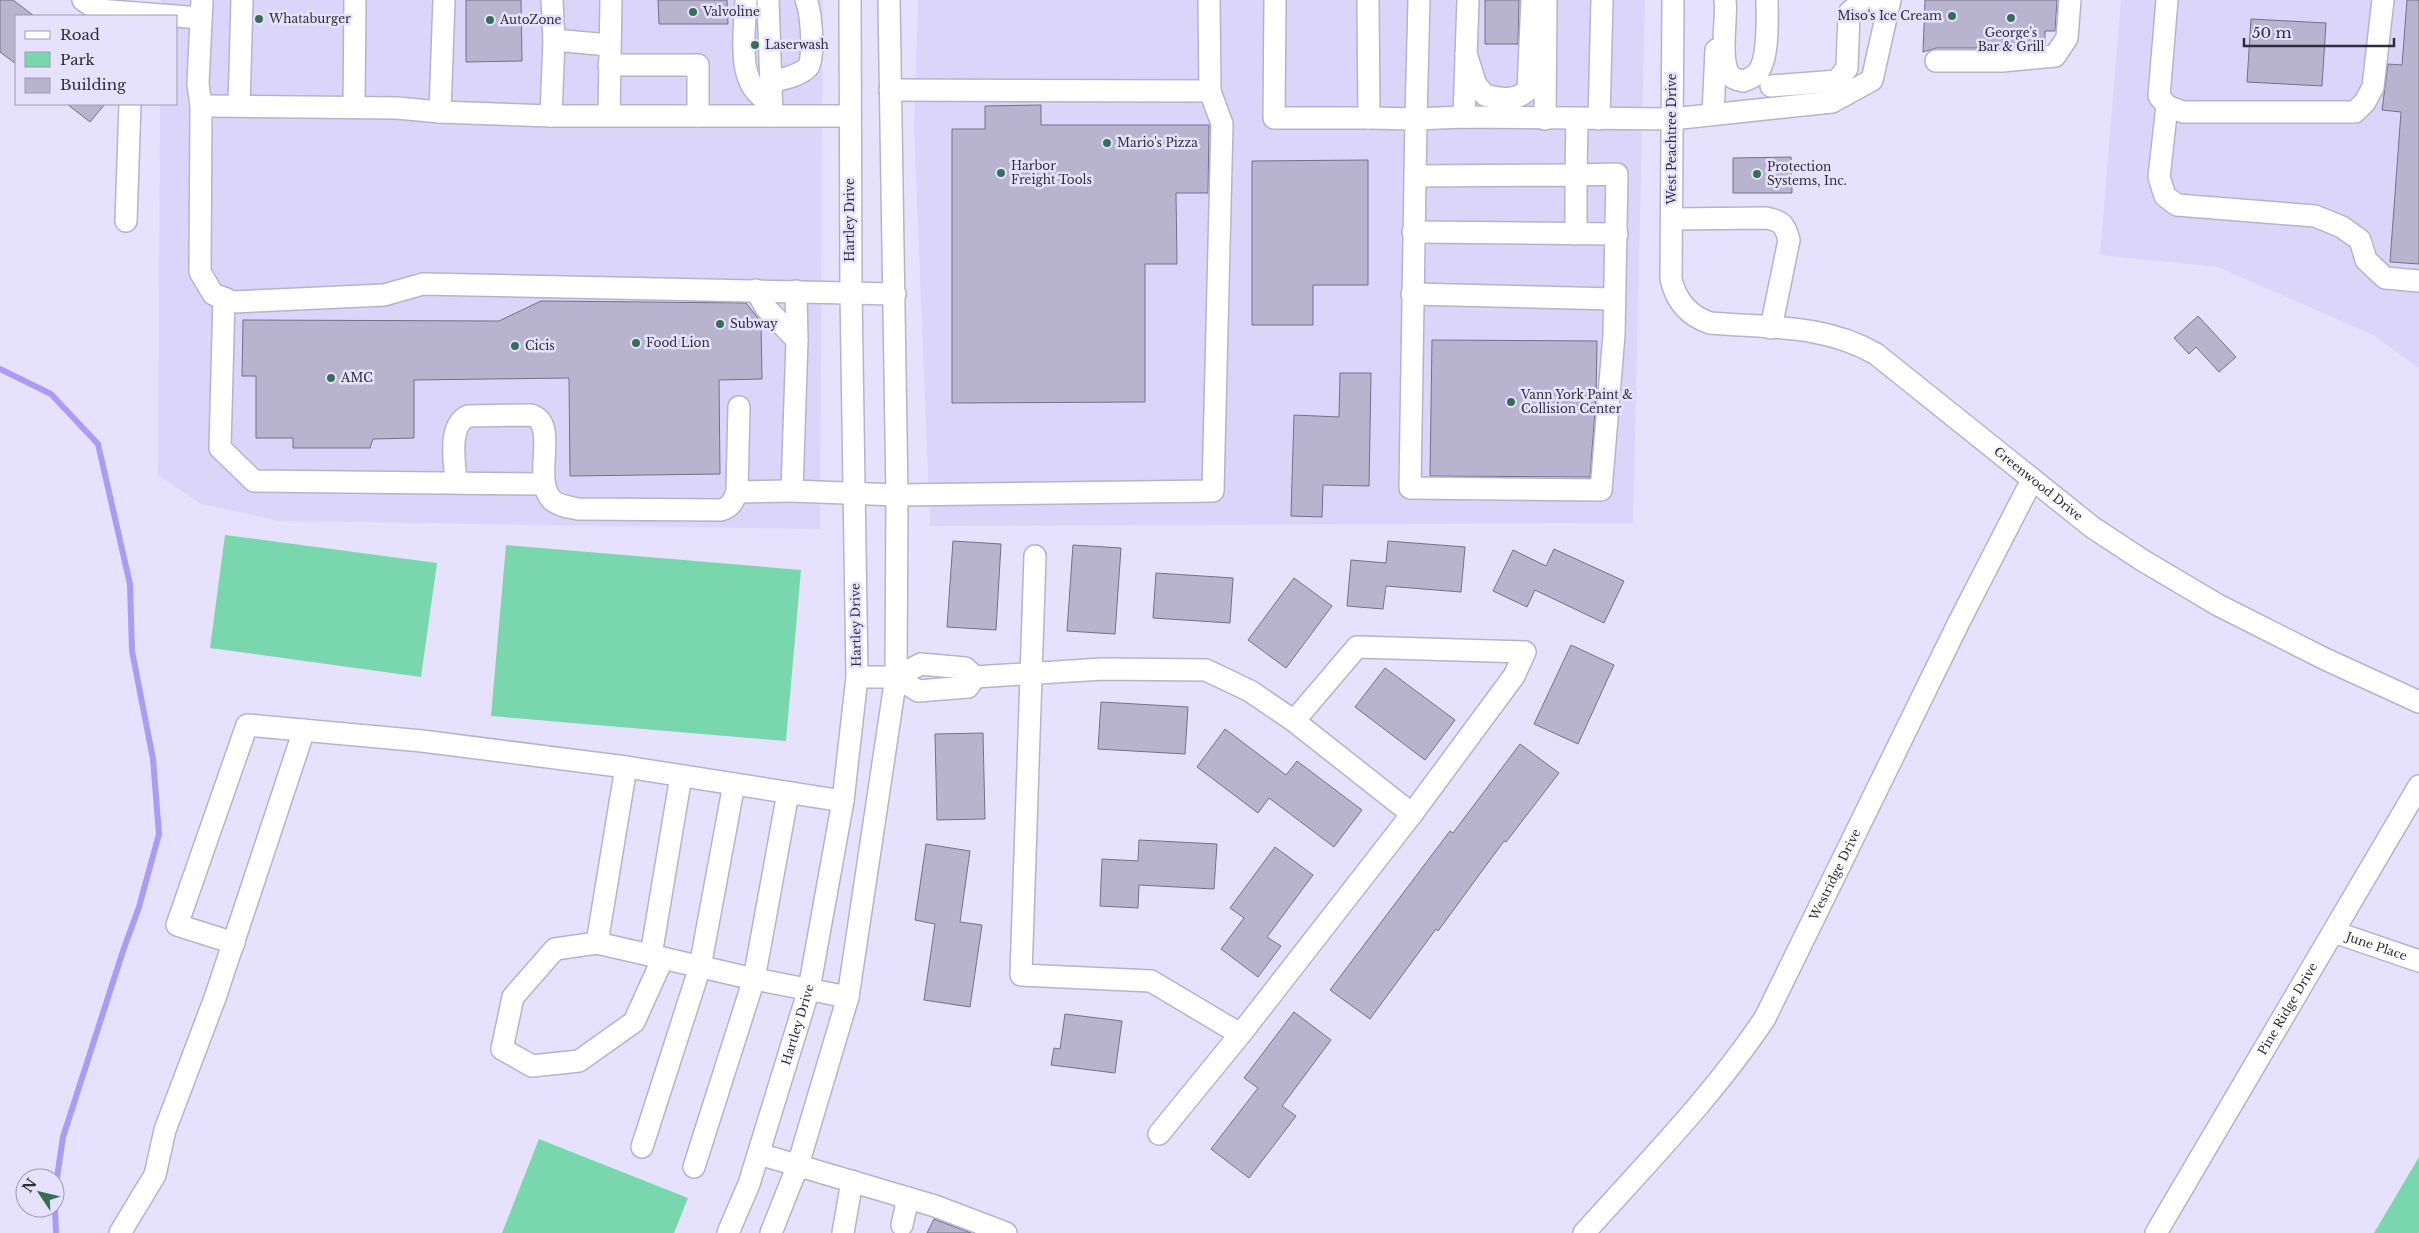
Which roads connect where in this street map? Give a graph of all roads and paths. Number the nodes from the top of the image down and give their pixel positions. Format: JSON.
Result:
{"nodes":[{"id":1,"x":83,"y":0,"type":"edge"},
{"id":2,"x":242,"y":0,"type":"edge"},
{"id":3,"x":355,"y":0,"type":"edge"},
{"id":4,"x":444,"y":0,"type":"edge"},
{"id":5,"x":552,"y":0,"type":"edge"},
{"id":6,"x":611,"y":0,"type":"edge"},
{"id":7,"x":746,"y":0,"type":"edge"},
{"id":8,"x":768,"y":0,"type":"edge"},
{"id":9,"x":806,"y":0,"type":"edge"},
{"id":10,"x":850,"y":0,"type":"edge"},
{"id":11,"x":889,"y":0,"type":"edge"},
{"id":12,"x":1209,"y":0,"type":"edge"},
{"id":13,"x":1275,"y":0,"type":"edge"},
{"id":14,"x":1368,"y":0,"type":"edge"},
{"id":15,"x":1419,"y":0,"type":"edge"},
{"id":16,"x":1468,"y":0,"type":"edge"},
{"id":17,"x":1532,"y":0,"type":"edge"},
{"id":18,"x":1546,"y":0,"type":"edge"},
{"id":19,"x":1602,"y":0,"type":"edge"},
{"id":20,"x":1673,"y":0,"type":"edge"},
{"id":21,"x":1717,"y":0,"type":"edge"},
{"id":22,"x":1725,"y":0,"type":"edge"},
{"id":23,"x":1767,"y":0,"type":"edge"},
{"id":24,"x":1776,"y":0,"type":"edge"},
{"id":25,"x":1876,"y":0,"type":"edge"},
{"id":26,"x":1890,"y":0,"type":"edge"},
{"id":27,"x":2070,"y":0,"type":"edge"},
{"id":28,"x":2167,"y":0,"type":"edge"},
{"id":29,"x":2383,"y":0,"type":"edge"},
{"id":30,"x":201,"y":9,"type":"edge"},
{"id":31,"x":134,"y":14,"type":"edge"},
{"id":32,"x":554,"y":40,"type":"junction"},
{"id":33,"x":1466,"y":54,"type":"junction"},
{"id":34,"x":609,"y":55,"type":"junction"},
{"id":35,"x":1936,"y":61,"type":"dead end"},
{"id":36,"x":1771,"y":86,"type":"junction"},
{"id":37,"x":890,"y":90,"type":"junction"},
{"id":38,"x":1210,"y":91,"type":"junction"},
{"id":39,"x":771,"y":100,"type":"junction"},
{"id":40,"x":130,"y":105,"type":"edge"},
{"id":41,"x":201,"y":106,"type":"junction"},
{"id":42,"x":239,"y":106,"type":"junction"},
{"id":43,"x":2167,"y":106,"type":"junction"},
{"id":44,"x":354,"y":107,"type":"junction"},
{"id":45,"x":1767,"y":109,"type":"junction"},
{"id":46,"x":1464,"y":110,"type":"junction"},
{"id":47,"x":1545,"y":111,"type":"junction"},
{"id":48,"x":440,"y":112,"type":"junction"},
{"id":49,"x":1713,"y":114,"type":"junction"},
{"id":50,"x":609,"y":115,"type":"junction"},
{"id":51,"x":551,"y":116,"type":"junction"},
{"id":52,"x":698,"y":116,"type":"junction"},
{"id":53,"x":849,"y":116,"type":"junction"},
{"id":54,"x":1369,"y":118,"type":"junction"},
{"id":55,"x":1577,"y":119,"type":"junction"},
{"id":56,"x":1599,"y":119,"type":"junction"},
{"id":57,"x":1672,"y":119,"type":"junction"},
{"id":58,"x":1416,"y":120,"type":"junction"},
{"id":59,"x":1576,"y":175,"type":"junction"},
{"id":60,"x":1415,"y":176,"type":"junction"},
{"id":61,"x":1672,"y":219,"type":"junction"},
{"id":62,"x":126,"y":220,"type":"dead end"},
{"id":63,"x":1414,"y":232,"type":"junction"},
{"id":64,"x":1576,"y":234,"type":"junction"},
{"id":65,"x":1617,"y":234,"type":"junction"},
{"id":66,"x":1672,"y":279,"type":"joint"},
{"id":67,"x":2419,"y":281,"type":"edge"},
{"id":68,"x":756,"y":290,"type":"junction"},
{"id":69,"x":796,"y":290,"type":"junction"},
{"id":70,"x":850,"y":292,"type":"junction"},
{"id":71,"x":895,"y":294,"type":"junction"},
{"id":72,"x":1412,"y":294,"type":"junction"},
{"id":73,"x":224,"y":298,"type":"junction"},
{"id":74,"x":1614,"y":299,"type":"junction"},
{"id":75,"x":1771,"y":328,"type":"junction"},
{"id":76,"x":797,"y":340,"type":"junction"},
{"id":77,"x":739,"y":406,"type":"dead end"},
{"id":78,"x":2032,"y":480,"type":"junction"},
{"id":79,"x":456,"y":482,"type":"junction"},
{"id":80,"x":544,"y":484,"type":"junction"},
{"id":81,"x":792,"y":491,"type":"junction"},
{"id":82,"x":737,"y":492,"type":"junction"},
{"id":83,"x":853,"y":492,"type":"junction"},
{"id":84,"x":897,"y":495,"type":"junction"},
{"id":85,"x":1036,"y":556,"type":"dead end"},
{"id":86,"x":1033,"y":673,"type":"junction"},
{"id":87,"x":857,"y":677,"type":"junction"},
{"id":88,"x":896,"y":677,"type":"junction"},
{"id":89,"x":2419,"y":702,"type":"edge"},
{"id":90,"x":1294,"y":722,"type":"junction"},
{"id":91,"x":304,"y":730,"type":"junction"},
{"id":92,"x":626,"y":767,"type":"junction"},
{"id":93,"x":681,"y":776,"type":"junction"},
{"id":94,"x":734,"y":784,"type":"junction"},
{"id":95,"x":2419,"y":786,"type":"edge"},
{"id":96,"x":788,"y":793,"type":"junction"},
{"id":97,"x":843,"y":801,"type":"junction"},
{"id":98,"x":1412,"y":814,"type":"junction"},
{"id":99,"x":2334,"y":932,"type":"junction"},
{"id":100,"x":234,"y":943,"type":"junction"},
{"id":101,"x":597,"y":943,"type":"junction"},
{"id":102,"x":657,"y":957,"type":"junction"},
{"id":103,"x":2419,"y":961,"type":"edge"},
{"id":104,"x":700,"y":967,"type":"junction"},
{"id":105,"x":754,"y":979,"type":"junction"},
{"id":106,"x":809,"y":989,"type":"junction"},
{"id":107,"x":848,"y":997,"type":"junction"},
{"id":108,"x":1240,"y":1034,"type":"junction"},
{"id":109,"x":1159,"y":1134,"type":"dead end"},
{"id":110,"x":642,"y":1147,"type":"dead end"},
{"id":111,"x":759,"y":1154,"type":"junction"},
{"id":112,"x":798,"y":1165,"type":"junction"},
{"id":113,"x":694,"y":1167,"type":"dead end"},
{"id":114,"x":852,"y":1181,"type":"junction"},
{"id":115,"x":908,"y":1198,"type":"junction"},
{"id":116,"x":902,"y":1225,"type":"dead end"},
{"id":117,"x":123,"y":1228,"type":"edge"},
{"id":118,"x":728,"y":1233,"type":"edge"},
{"id":119,"x":771,"y":1233,"type":"edge"},
{"id":120,"x":843,"y":1233,"type":"edge"},
{"id":121,"x":1006,"y":1233,"type":"edge"},
{"id":122,"x":1584,"y":1233,"type":"edge"},
{"id":123,"x":2156,"y":1233,"type":"edge"}],
"edges":[{"from":1,"to":31,"type":"street"},
{"from":2,"to":42,"type":"street"},
{"from":3,"to":44,"type":"street"},
{"from":4,"to":48,"type":"street"},
{"from":5,"to":32,"type":"street"},
{"from":6,"to":34,"type":"street"},
{"from":7,"to":39,"type":"street"},
{"from":8,"to":39,"type":"street"},
{"from":9,"to":39,"type":"street"},
{"from":10,"to":53,"type":"street","name":"Hartley Drive"},
{"from":11,"to":37,"type":"street"},
{"from":12,"to":38,"type":"street"},
{"from":13,"to":54,"type":"street"},
{"from":14,"to":54,"type":"street"},
{"from":15,"to":58,"type":"street"},
{"from":16,"to":33,"type":"street"},
{"from":17,"to":33,"type":"street"},
{"from":18,"to":47,"type":"street"},
{"from":19,"to":56,"type":"street"},
{"from":20,"to":57,"type":"street","name":"West Peachtree Drive"},
{"from":21,"to":49,"type":"street"},
{"from":22,"to":23,"type":"street"},
{"from":24,"to":36,"type":"street"},
{"from":25,"to":36,"type":"street"},
{"from":26,"to":45,"type":"street"},
{"from":27,"to":35,"type":"street"},
{"from":28,"to":43,"type":"street"},
{"from":29,"to":43,"type":"street"},
{"from":30,"to":31,"type":"street"},
{"from":30,"to":41,"type":"street"},
{"from":32,"to":34,"type":"street"},
{"from":32,"to":51,"type":"street"},
{"from":33,"to":46,"type":"street"},
{"from":34,"to":50,"type":"street"},
{"from":34,"to":52,"type":"street"},
{"from":36,"to":45,"type":"street"},
{"from":37,"to":38,"type":"street"},
{"from":37,"to":71,"type":"street"},
{"from":38,"to":84,"type":"street"},
{"from":39,"to":52,"type":"street"},
{"from":39,"to":53,"type":"street"},
{"from":40,"to":62,"type":"street"},
{"from":41,"to":42,"type":"street"},
{"from":41,"to":73,"type":"street"},
{"from":42,"to":44,"type":"street"},
{"from":43,"to":67,"type":"street"},
{"from":44,"to":48,"type":"street"},
{"from":45,"to":49,"type":"street"},
{"from":46,"to":47,"type":"street"},
{"from":46,"to":58,"type":"street"},
{"from":47,"to":55,"type":"street"},
{"from":48,"to":51,"type":"street"},
{"from":49,"to":57,"type":"street"},
{"from":50,"to":51,"type":"street"},
{"from":50,"to":52,"type":"street"},
{"from":53,"to":70,"type":"street","name":"Hartley Drive"},
{"from":54,"to":58,"type":"street"},
{"from":55,"to":56,"type":"street"},
{"from":55,"to":59,"type":"street"},
{"from":56,"to":57,"type":"street"},
{"from":57,"to":61,"type":"street","name":"West Peachtree Drive"},
{"from":58,"to":60,"type":"street"},
{"from":59,"to":60,"type":"street"},
{"from":59,"to":64,"type":"street"},
{"from":59,"to":65,"type":"street"},
{"from":60,"to":63,"type":"street"},
{"from":61,"to":66,"type":"street","name":"West Peachtree Drive"},
{"from":61,"to":75,"type":"street"},
{"from":63,"to":64,"type":"street"},
{"from":63,"to":72,"type":"street"},
{"from":64,"to":65,"type":"street"},
{"from":65,"to":74,"type":"street"},
{"from":66,"to":75,"type":"street","name":"Greenwood Drive"},
{"from":68,"to":69,"type":"street"},
{"from":68,"to":73,"type":"street"},
{"from":68,"to":76,"type":"street"},
{"from":69,"to":70,"type":"street"},
{"from":69,"to":76,"type":"street"},
{"from":70,"to":71,"type":"street"},
{"from":70,"to":83,"type":"street","name":"Hartley Drive"},
{"from":71,"to":84,"type":"street"},
{"from":72,"to":74,"type":"street"},
{"from":72,"to":74,"type":"street"},
{"from":73,"to":79,"type":"street"},
{"from":75,"to":78,"type":"street","name":"Greenwood Drive"},
{"from":76,"to":81,"type":"street"},
{"from":77,"to":82,"type":"street"},
{"from":78,"to":89,"type":"street","name":"Greenwood Drive"},
{"from":78,"to":122,"type":"street","name":"Westridge Drive"},
{"from":79,"to":80,"type":"street"},
{"from":79,"to":80,"type":"street"},
{"from":80,"to":82,"type":"street"},
{"from":81,"to":82,"type":"street"},
{"from":81,"to":83,"type":"street"},
{"from":83,"to":84,"type":"street"},
{"from":83,"to":87,"type":"street","name":"Hartley Drive"},
{"from":84,"to":88,"type":"street"},
{"from":85,"to":86,"type":"street"},
{"from":86,"to":88,"type":"street"},
{"from":86,"to":90,"type":"street"},
{"from":86,"to":108,"type":"street"},
{"from":87,"to":88,"type":"street"},
{"from":87,"to":97,"type":"street","name":"Hartley Drive"},
{"from":88,"to":107,"type":"street"},
{"from":90,"to":98,"type":"street"},
{"from":90,"to":98,"type":"street"},
{"from":91,"to":92,"type":"street"},
{"from":91,"to":100,"type":"street"},
{"from":91,"to":100,"type":"street"},
{"from":92,"to":93,"type":"street"},
{"from":92,"to":101,"type":"street"},
{"from":93,"to":94,"type":"street"},
{"from":93,"to":102,"type":"street"},
{"from":94,"to":96,"type":"street"},
{"from":94,"to":104,"type":"street"},
{"from":95,"to":99,"type":"street","name":"Pine Ridge Drive"},
{"from":96,"to":97,"type":"street"},
{"from":96,"to":105,"type":"street"},
{"from":97,"to":106,"type":"street","name":"Hartley Drive"},
{"from":98,"to":108,"type":"street"},
{"from":99,"to":103,"type":"street","name":"June Place"},
{"from":99,"to":123,"type":"street","name":"Pine Ridge Drive"},
{"from":100,"to":117,"type":"street"},
{"from":101,"to":102,"type":"street"},
{"from":101,"to":102,"type":"street"},
{"from":102,"to":104,"type":"street"},
{"from":104,"to":105,"type":"street"},
{"from":104,"to":110,"type":"street"},
{"from":105,"to":106,"type":"street"},
{"from":105,"to":113,"type":"street"},
{"from":106,"to":107,"type":"street"},
{"from":106,"to":111,"type":"street","name":"Hartley Drive"},
{"from":107,"to":112,"type":"street"},
{"from":108,"to":109,"type":"street"},
{"from":111,"to":112,"type":"street"},
{"from":111,"to":118,"type":"street","name":"Hartley Drive"},
{"from":112,"to":114,"type":"street"},
{"from":112,"to":119,"type":"street"},
{"from":114,"to":115,"type":"street"},
{"from":114,"to":120,"type":"street"},
{"from":115,"to":116,"type":"street"},
{"from":115,"to":121,"type":"street"}]}
